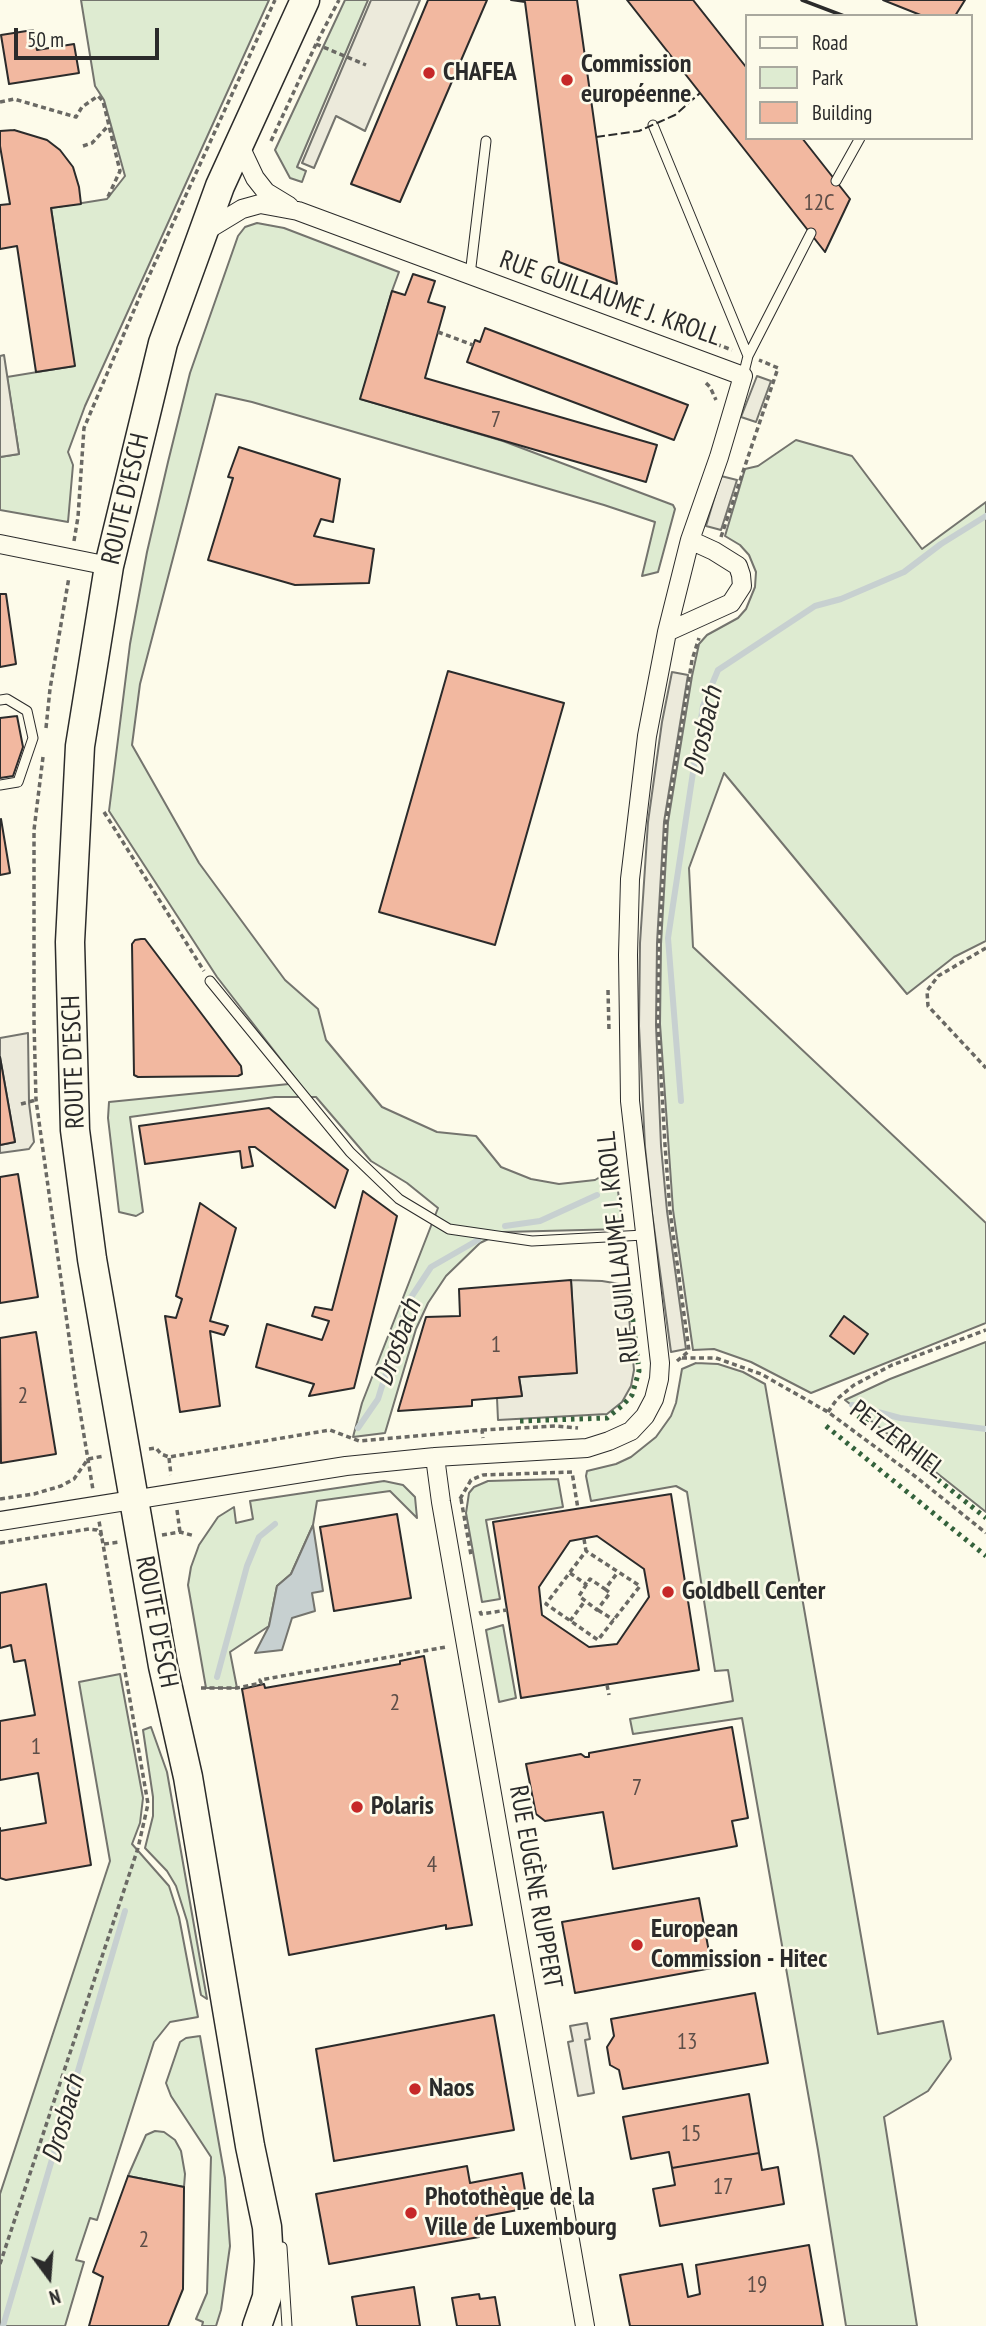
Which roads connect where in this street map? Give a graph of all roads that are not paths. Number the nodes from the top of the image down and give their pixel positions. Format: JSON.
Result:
{"nodes":[{"id":1,"x":305,"y":0,"type":"edge"},
{"id":2,"x":653,"y":125,"type":"dead end"},
{"id":3,"x":229,"y":131,"type":"junction"},
{"id":4,"x":859,"y":140,"type":"edge"},
{"id":5,"x":486,"y":141,"type":"dead end"},
{"id":6,"x":836,"y":181,"type":"dead end"},
{"id":7,"x":298,"y":212,"type":"junction"},
{"id":8,"x":811,"y":233,"type":"dead end"},
{"id":9,"x":201,"y":234,"type":"junction"},
{"id":10,"x":470,"y":275,"type":"junction"},
{"id":11,"x":748,"y":356,"type":"junction"},
{"id":12,"x":743,"y":376,"type":"junction"},
{"id":13,"x":690,"y":540,"type":"junction"},
{"id":14,"x":0,"y":544,"type":"edge"},
{"id":15,"x":109,"y":566,"type":"junction"},
{"id":16,"x":667,"y":632,"type":"junction"},
{"id":17,"x":0,"y":700,"type":"edge"},
{"id":18,"x":0,"y":785,"type":"edge"},
{"id":19,"x":210,"y":981,"type":"road end"},
{"id":20,"x":644,"y":1235,"type":"junction"},
{"id":21,"x":435,"y":1457,"type":"junction"},
{"id":22,"x":134,"y":1500,"type":"junction"},
{"id":23,"x":0,"y":1521,"type":"edge"},
{"id":24,"x":257,"y":2157,"type":"junction"},
{"id":25,"x":281,"y":2240,"type":"dead end"},
{"id":26,"x":239,"y":2326,"type":"edge"},
{"id":27,"x":257,"y":2326,"type":"edge"},
{"id":28,"x":287,"y":2326,"type":"edge"},
{"id":29,"x":585,"y":2326,"type":"edge"}],
"edges":[{"from":1,"to":3,"type":"main road","name":"ROUTE D'ESCH"},
{"from":2,"to":11,"type":"lane"},
{"from":3,"to":7,"type":"street","name":"RUE GUILLAUME J. KROLL"},
{"from":3,"to":9,"type":"main road","name":"ROUTE D'ESCH"},
{"from":4,"to":6,"type":"lane"},
{"from":5,"to":10,"type":"lane"},
{"from":7,"to":9,"type":"street","name":"RUE GUILLAUME J. KROLL"},
{"from":7,"to":10,"type":"street","name":"RUE GUILLAUME J. KROLL"},
{"from":8,"to":11,"type":"lane"},
{"from":9,"to":15,"type":"main road","name":"ROUTE D'ESCH"},
{"from":10,"to":12,"type":"street","name":"RUE GUILLAUME J. KROLL"},
{"from":11,"to":12,"type":"lane"},
{"from":12,"to":13,"type":"street","name":"RUE GUILLAUME J. KROLL"},
{"from":13,"to":16,"type":"street","name":"RUE GUILLAUME J. KROLL"},
{"from":13,"to":16,"type":"street"},
{"from":14,"to":15,"type":"street"},
{"from":15,"to":22,"type":"main road","name":"ROUTE D'ESCH"},
{"from":16,"to":20,"type":"street","name":"RUE GUILLAUME J. KROLL"},
{"from":17,"to":18,"type":"lane"},
{"from":19,"to":20,"type":"lane"},
{"from":20,"to":21,"type":"street","name":"RUE GUILLAUME J. KROLL"},
{"from":21,"to":22,"type":"street","name":"RUE GUILLAUME J. KROLL"},
{"from":21,"to":29,"type":"street","name":"RUE EUGÈNE RUPPERT"},
{"from":22,"to":23,"type":"street","name":"RUE GUILLAUME J. KROLL"},
{"from":22,"to":24,"type":"main road","name":"ROUTE D'ESCH"},
{"from":24,"to":26,"type":"main road","name":"ROUTE D'ESCH"},
{"from":24,"to":27,"type":"main road","name":"ROUTE D'ESCH"},
{"from":25,"to":28,"type":"lane"}]}
